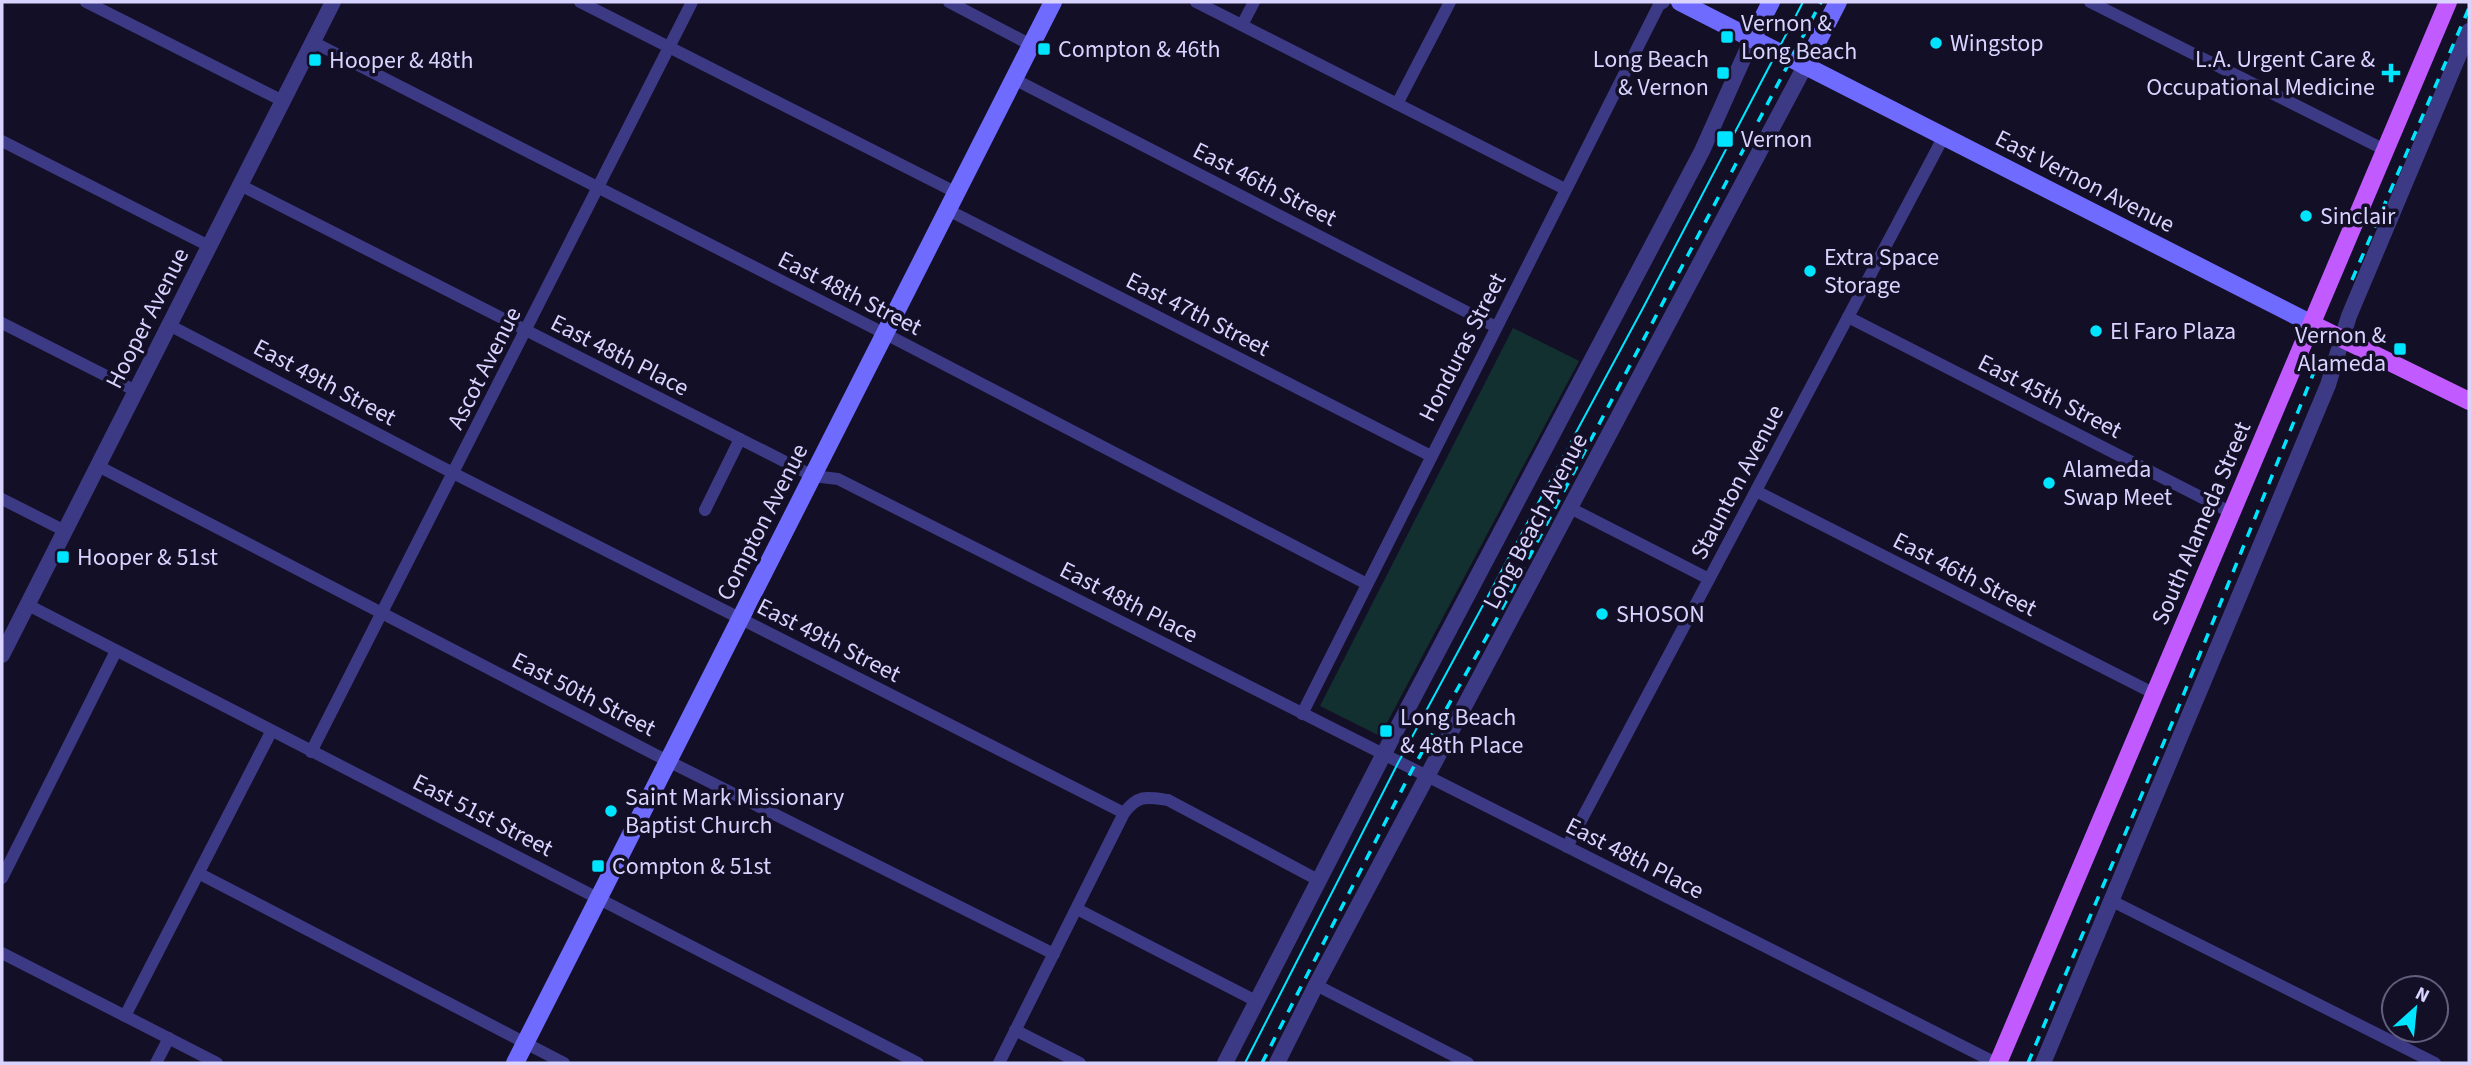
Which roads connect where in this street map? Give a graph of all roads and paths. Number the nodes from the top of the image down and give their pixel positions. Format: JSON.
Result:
{"nodes":[{"id":1,"x":86,"y":2,"type":"edge"},
{"id":2,"x":333,"y":2,"type":"edge"},
{"id":3,"x":580,"y":2,"type":"edge"},
{"id":4,"x":692,"y":2,"type":"edge"},
{"id":5,"x":949,"y":2,"type":"edge"},
{"id":6,"x":1053,"y":2,"type":"edge"},
{"id":7,"x":1196,"y":2,"type":"edge"},
{"id":8,"x":1254,"y":2,"type":"edge"},
{"id":9,"x":1450,"y":2,"type":"edge"},
{"id":10,"x":1664,"y":2,"type":"edge"},
{"id":11,"x":1680,"y":2,"type":"edge"},
{"id":12,"x":1772,"y":2,"type":"edge"},
{"id":13,"x":1838,"y":2,"type":"edge"},
{"id":14,"x":2090,"y":2,"type":"edge"},
{"id":15,"x":2448,"y":2,"type":"edge"},
{"id":16,"x":1242,"y":25,"type":"junction"},
{"id":17,"x":2469,"y":31,"type":"edge"},
{"id":18,"x":1752,"y":39,"type":"junction"},
{"id":19,"x":313,"y":42,"type":"junction"},
{"id":20,"x":1031,"y":45,"type":"junction"},
{"id":21,"x":669,"y":47,"type":"junction"},
{"id":22,"x":1805,"y":66,"type":"junction"},
{"id":23,"x":1014,"y":79,"type":"junction"},
{"id":24,"x":283,"y":101,"type":"junction"},
{"id":25,"x":1397,"y":104,"type":"junction"},
{"id":26,"x":1944,"y":136,"type":"junction"},
{"id":27,"x":2,"y":141,"type":"edge"},
{"id":28,"x":2385,"y":150,"type":"junction"},
{"id":29,"x":240,"y":185,"type":"junction"},
{"id":30,"x":597,"y":189,"type":"junction"},
{"id":31,"x":1565,"y":190,"type":"junction"},
{"id":32,"x":955,"y":191,"type":"junction"},
{"id":33,"x":946,"y":209,"type":"junction"},
{"id":34,"x":209,"y":246,"type":"junction"},
{"id":35,"x":1848,"y":317,"type":"junction"},
{"id":36,"x":2,"y":323,"type":"edge"},
{"id":37,"x":2312,"y":324,"type":"junction"},
{"id":38,"x":169,"y":325,"type":"junction"},
{"id":39,"x":1496,"y":327,"type":"junction"},
{"id":40,"x":526,"y":332,"type":"junction"},
{"id":41,"x":884,"y":334,"type":"junction"},
{"id":42,"x":2343,"y":338,"type":"junction"},
{"id":43,"x":136,"y":391,"type":"junction"},
{"id":44,"x":2469,"y":401,"type":"edge"},
{"id":45,"x":740,"y":439,"type":"junction"},
{"id":46,"x":1431,"y":456,"type":"junction"},
{"id":47,"x":98,"y":466,"type":"junction"},
{"id":48,"x":453,"y":473,"type":"junction"},
{"id":49,"x":813,"y":476,"type":"junction"},
{"id":50,"x":1756,"y":491,"type":"junction"},
{"id":51,"x":2,"y":499,"type":"edge"},
{"id":52,"x":1570,"y":508,"type":"junction"},
{"id":53,"x":705,"y":510,"type":"dead end"},
{"id":54,"x":2232,"y":513,"type":"junction"},
{"id":55,"x":65,"y":531,"type":"junction"},
{"id":56,"x":1709,"y":579,"type":"junction"},
{"id":57,"x":1367,"y":584,"type":"junction"},
{"id":58,"x":28,"y":605,"type":"junction"},
{"id":59,"x":381,"y":614,"type":"junction"},
{"id":60,"x":741,"y":619,"type":"junction"},
{"id":61,"x":116,"y":651,"type":"junction"},
{"id":62,"x":2,"y":655,"type":"edge"},
{"id":63,"x":2155,"y":694,"type":"junction"},
{"id":64,"x":1302,"y":714,"type":"junction"},
{"id":65,"x":271,"y":732,"type":"junction"},
{"id":66,"x":311,"y":752,"type":"junction"},
{"id":67,"x":1383,"y":756,"type":"junction"},
{"id":68,"x":669,"y":762,"type":"junction"},
{"id":69,"x":1426,"y":776,"type":"junction"},
{"id":70,"x":1124,"y":813,"type":"junction"},
{"id":71,"x":1567,"y":847,"type":"junction"},
{"id":72,"x":200,"y":874,"type":"junction"},
{"id":73,"x":2,"y":878,"type":"edge"},
{"id":74,"x":1320,"y":881,"type":"junction"},
{"id":75,"x":598,"y":897,"type":"junction"},
{"id":76,"x":2112,"y":901,"type":"junction"},
{"id":77,"x":1077,"y":909,"type":"junction"},
{"id":78,"x":2,"y":953,"type":"edge"},
{"id":79,"x":1054,"y":954,"type":"junction"},
{"id":80,"x":1315,"y":985,"type":"junction"},
{"id":81,"x":1258,"y":1002,"type":"junction"},
{"id":82,"x":125,"y":1016,"type":"junction"},
{"id":83,"x":1015,"y":1030,"type":"junction"},
{"id":84,"x":169,"y":1038,"type":"junction"},
{"id":85,"x":524,"y":1043,"type":"junction"},
{"id":86,"x":156,"y":1063,"type":"edge"},
{"id":87,"x":217,"y":1063,"type":"edge"},
{"id":88,"x":514,"y":1063,"type":"edge"},
{"id":89,"x":564,"y":1063,"type":"edge"},
{"id":90,"x":918,"y":1063,"type":"edge"},
{"id":91,"x":999,"y":1063,"type":"edge"},
{"id":92,"x":1080,"y":1063,"type":"edge"},
{"id":93,"x":1225,"y":1063,"type":"edge"},
{"id":94,"x":1276,"y":1063,"type":"edge"},
{"id":95,"x":1468,"y":1063,"type":"edge"},
{"id":96,"x":1997,"y":1063,"type":"edge"},
{"id":97,"x":2043,"y":1063,"type":"edge"},
{"id":98,"x":2435,"y":1063,"type":"edge"}],
"edges":[{"from":1,"to":24,"type":"street"},
{"from":2,"to":19,"type":"street","name":"Hooper Avenue"},
{"from":3,"to":21,"type":"street"},
{"from":4,"to":21,"type":"street","name":"Ascot Avenue"},
{"from":5,"to":20,"type":"street"},
{"from":6,"to":20,"type":"main road","name":"Compton Avenue"},
{"from":7,"to":16,"type":"street"},
{"from":8,"to":16,"type":"street"},
{"from":9,"to":25,"type":"street"},
{"from":10,"to":31,"type":"street","name":"Honduras Street"},
{"from":11,"to":18,"type":"main road","name":"East Vernon Avenue"},
{"from":12,"to":18,"type":"main road","name":"Long Beach Avenue"},
{"from":13,"to":22,"type":"main road","name":"Long Beach Avenue"},
{"from":14,"to":28,"type":"street"},
{"from":15,"to":28,"type":"main road","name":"South Alameda Street"},
{"from":16,"to":25,"type":"street"},
{"from":17,"to":42,"type":"street"},
{"from":18,"to":22,"type":"main road","name":"East Vernon Avenue"},
{"from":18,"to":67,"type":"street","name":"Long Beach Avenue"},
{"from":19,"to":24,"type":"street","name":"Hooper Avenue"},
{"from":19,"to":30,"type":"street","name":"East 48th Street"},
{"from":20,"to":23,"type":"main road","name":"Compton Avenue"},
{"from":21,"to":30,"type":"street","name":"Ascot Avenue"},
{"from":21,"to":32,"type":"street"},
{"from":22,"to":26,"type":"main road","name":"East Vernon Avenue"},
{"from":22,"to":52,"type":"street","name":"Long Beach Avenue"},
{"from":23,"to":32,"type":"main road","name":"Compton Avenue"},
{"from":23,"to":39,"type":"street","name":"East 46th Street"},
{"from":24,"to":29,"type":"street","name":"Hooper Avenue"},
{"from":25,"to":31,"type":"street"},
{"from":26,"to":35,"type":"street","name":"Staunton Avenue"},
{"from":26,"to":37,"type":"main road","name":"East Vernon Avenue"},
{"from":27,"to":34,"type":"street"},
{"from":28,"to":37,"type":"main road","name":"South Alameda Street"},
{"from":29,"to":34,"type":"street","name":"Hooper Avenue"},
{"from":29,"to":40,"type":"street","name":"East 48th Place"},
{"from":30,"to":40,"type":"street","name":"Ascot Avenue"},
{"from":30,"to":41,"type":"street","name":"East 48th Street"},
{"from":31,"to":39,"type":"street","name":"Honduras Street"},
{"from":32,"to":33,"type":"main road","name":"Compton Avenue"},
{"from":33,"to":41,"type":"main road","name":"Compton Avenue"},
{"from":33,"to":46,"type":"street","name":"East 47th Street"},
{"from":34,"to":38,"type":"street","name":"Hooper Avenue"},
{"from":35,"to":50,"type":"street","name":"Staunton Avenue"},
{"from":35,"to":54,"type":"street","name":"East 45th Street"},
{"from":36,"to":43,"type":"street"},
{"from":37,"to":42,"type":"main road","name":"East Vernon Avenue"},
{"from":37,"to":54,"type":"main road","name":"South Alameda Street"},
{"from":38,"to":43,"type":"street","name":"Hooper Avenue"},
{"from":38,"to":48,"type":"street","name":"East 49th Street"},
{"from":39,"to":46,"type":"street","name":"Honduras Street"},
{"from":40,"to":45,"type":"street","name":"East 48th Place"},
{"from":40,"to":48,"type":"street","name":"Ascot Avenue"},
{"from":41,"to":49,"type":"main road","name":"Compton Avenue"},
{"from":41,"to":57,"type":"street","name":"East 48th Street"},
{"from":42,"to":44,"type":"main road","name":"East Vernon Avenue"},
{"from":42,"to":76,"type":"street"},
{"from":43,"to":47,"type":"street","name":"Hooper Avenue"},
{"from":45,"to":49,"type":"street","name":"East 48th Place"},
{"from":45,"to":53,"type":"street"},
{"from":46,"to":57,"type":"street","name":"Honduras Street"},
{"from":47,"to":55,"type":"street","name":"Hooper Avenue"},
{"from":47,"to":59,"type":"street","name":"East 50th Street"},
{"from":48,"to":59,"type":"street","name":"Ascot Avenue"},
{"from":48,"to":60,"type":"street","name":"East 49th Street"},
{"from":49,"to":60,"type":"main road","name":"Compton Avenue"},
{"from":49,"to":64,"type":"street","name":"East 48th Place"},
{"from":50,"to":56,"type":"street","name":"Staunton Avenue"},
{"from":50,"to":63,"type":"street","name":"East 46th Street"},
{"from":51,"to":55,"type":"street"},
{"from":52,"to":56,"type":"street"},
{"from":52,"to":69,"type":"street","name":"Long Beach Avenue"},
{"from":54,"to":63,"type":"main road","name":"South Alameda Street"},
{"from":55,"to":58,"type":"street","name":"Hooper Avenue"},
{"from":56,"to":71,"type":"street","name":"Staunton Avenue"},
{"from":57,"to":64,"type":"street","name":"Honduras Street"},
{"from":58,"to":61,"type":"street","name":"East 51st Street"},
{"from":58,"to":62,"type":"street","name":"Hooper Avenue"},
{"from":59,"to":66,"type":"street","name":"Ascot Avenue"},
{"from":59,"to":68,"type":"street","name":"East 50th Street"},
{"from":60,"to":68,"type":"main road","name":"Compton Avenue"},
{"from":60,"to":70,"type":"street","name":"East 49th Street"},
{"from":61,"to":65,"type":"street","name":"East 51st Street"},
{"from":61,"to":73,"type":"street"},
{"from":63,"to":96,"type":"main road","name":"South Alameda Street"},
{"from":64,"to":67,"type":"street","name":"East 48th Place"},
{"from":65,"to":66,"type":"street","name":"East 51st Street"},
{"from":65,"to":72,"type":"street"},
{"from":66,"to":75,"type":"street","name":"East 51st Street"},
{"from":67,"to":69,"type":"street","name":"East 48th Place"},
{"from":67,"to":74,"type":"street","name":"Long Beach Avenue"},
{"from":68,"to":75,"type":"main road","name":"Compton Avenue"},
{"from":68,"to":79,"type":"street","name":"East 50th Street"},
{"from":69,"to":71,"type":"street","name":"East 48th Place"},
{"from":69,"to":80,"type":"street","name":"Long Beach Avenue"},
{"from":70,"to":74,"type":"street"},
{"from":70,"to":77,"type":"street"},
{"from":71,"to":96,"type":"street","name":"East 48th Place"},
{"from":72,"to":82,"type":"street"},
{"from":72,"to":85,"type":"street"},
{"from":74,"to":81,"type":"street","name":"Long Beach Avenue"},
{"from":75,"to":85,"type":"main road","name":"Compton Avenue"},
{"from":75,"to":90,"type":"street","name":"East 51st Street"},
{"from":76,"to":97,"type":"street"},
{"from":76,"to":98,"type":"street"},
{"from":77,"to":79,"type":"street"},
{"from":77,"to":81,"type":"street"},
{"from":78,"to":82,"type":"street"},
{"from":79,"to":83,"type":"street"},
{"from":80,"to":94,"type":"street","name":"Long Beach Avenue"},
{"from":80,"to":95,"type":"street"},
{"from":81,"to":93,"type":"street","name":"Long Beach Avenue"},
{"from":82,"to":84,"type":"street"},
{"from":83,"to":91,"type":"street"},
{"from":83,"to":92,"type":"street"},
{"from":84,"to":86,"type":"street"},
{"from":84,"to":87,"type":"street"},
{"from":85,"to":88,"type":"main road","name":"Compton Avenue"},
{"from":85,"to":89,"type":"street"}]}
